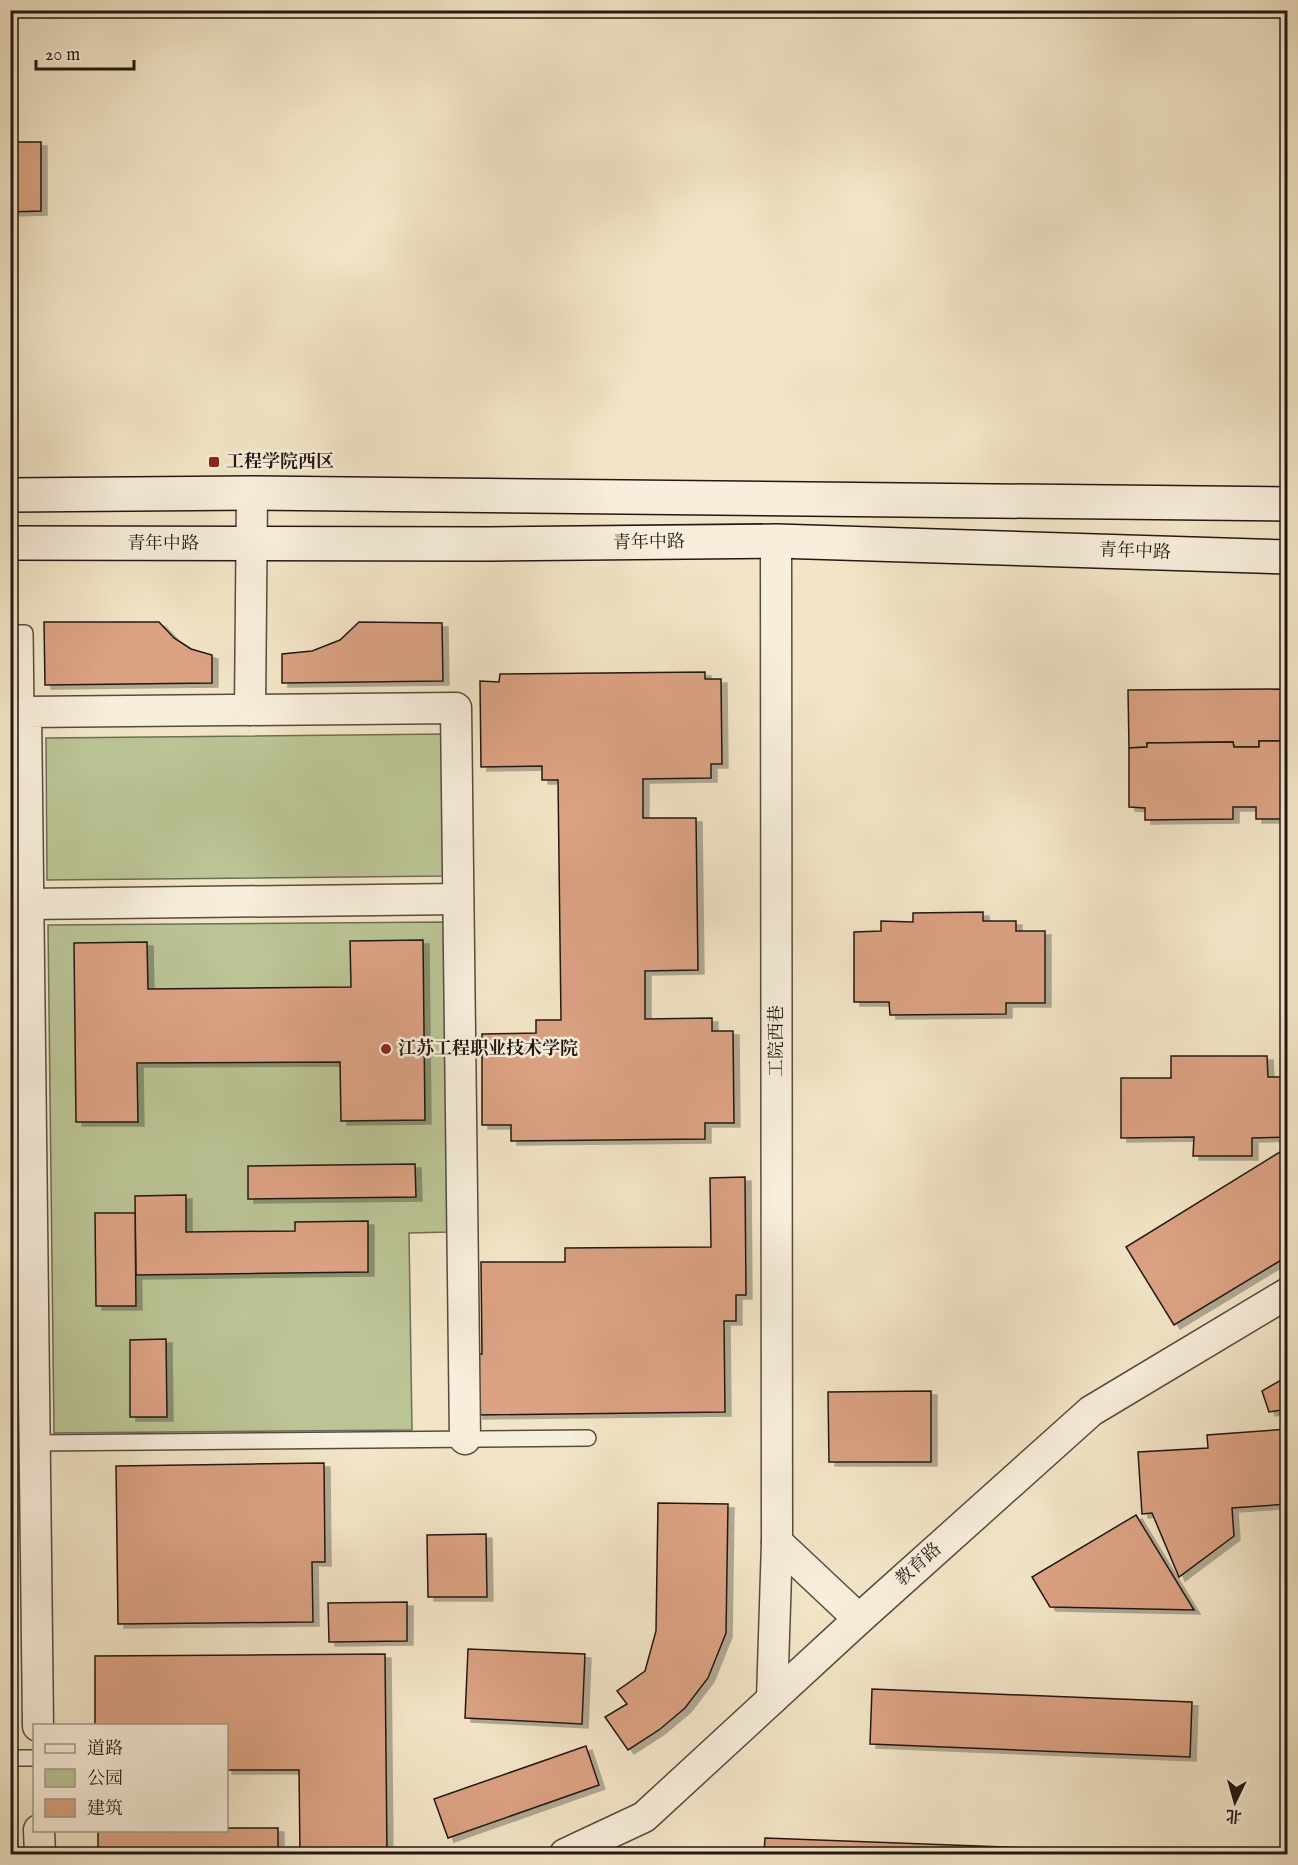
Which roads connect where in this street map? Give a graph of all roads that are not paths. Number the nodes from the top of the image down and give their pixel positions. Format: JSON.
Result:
{"nodes":[{"id":1,"x":252,"y":493,"type":"junction"},
{"id":2,"x":10,"y":495,"type":"edge"},
{"id":3,"x":1287,"y":504,"type":"edge"},
{"id":4,"x":776,"y":541,"type":"junction"},
{"id":5,"x":10,"y":543,"type":"edge"},
{"id":6,"x":252,"y":545,"type":"junction"},
{"id":7,"x":1287,"y":557,"type":"edge"},
{"id":8,"x":10,"y":633,"type":"edge"},
{"id":9,"x":250,"y":710,"type":"junction"},
{"id":10,"x":26,"y":712,"type":"junction"},
{"id":11,"x":458,"y":899,"type":"junction"},
{"id":12,"x":29,"y":904,"type":"junction"},
{"id":13,"x":20,"y":937,"type":"edge"},
{"id":14,"x":21,"y":1244,"type":"edge"},
{"id":15,"x":1287,"y":1293,"type":"edge"},
{"id":16,"x":588,"y":1437,"type":"dead end"},
{"id":17,"x":465,"y":1439,"type":"junction"},
{"id":18,"x":35,"y":1443,"type":"junction"},
{"id":19,"x":777,"y":1542,"type":"junction"},
{"id":20,"x":859,"y":1619,"type":"junction"},
{"id":21,"x":772,"y":1699,"type":"junction"},
{"id":22,"x":38,"y":1724,"type":"edge"},
{"id":23,"x":10,"y":1758,"type":"edge"},
{"id":24,"x":33,"y":1758,"type":"edge"},
{"id":25,"x":39,"y":1832,"type":"edge"},
{"id":26,"x":40,"y":1854,"type":"edge"},
{"id":27,"x":566,"y":1854,"type":"edge"}],
"edges":[{"from":1,"to":2,"type":"main road"},
{"from":1,"to":3,"type":"main road"},
{"from":1,"to":6,"type":"street"},
{"from":4,"to":6,"type":"main road","name":"青年中路"},
{"from":4,"to":7,"type":"main road","name":"青年中路"},
{"from":4,"to":19,"type":"street","name":"工院西巷"},
{"from":5,"to":6,"type":"main road","name":"青年中路"},
{"from":6,"to":9,"type":"street"},
{"from":8,"to":10,"type":"lane"},
{"from":9,"to":10,"type":"street"},
{"from":9,"to":11,"type":"street"},
{"from":10,"to":12,"type":"street"},
{"from":11,"to":12,"type":"street"},
{"from":11,"to":17,"type":"street"},
{"from":12,"to":13,"type":"street"},
{"from":13,"to":14,"type":"street"},
{"from":14,"to":18,"type":"street"},
{"from":15,"to":20,"type":"street","name":"教育路"},
{"from":16,"to":17,"type":"lane"},
{"from":17,"to":18,"type":"lane"},
{"from":18,"to":22,"type":"street"},
{"from":19,"to":20,"type":"street"},
{"from":19,"to":21,"type":"street","name":"工院西巷"},
{"from":20,"to":21,"type":"street","name":"教育路"},
{"from":21,"to":27,"type":"street","name":"教育路"},
{"from":23,"to":24,"type":"lane"},
{"from":25,"to":26,"type":"street"}]}
